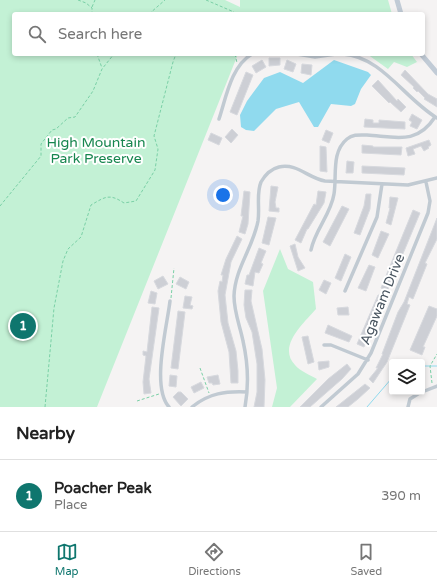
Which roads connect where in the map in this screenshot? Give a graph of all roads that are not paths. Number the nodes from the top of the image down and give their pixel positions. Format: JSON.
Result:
{"nodes":[{"id":1,"x":397,"y":0,"type":"edge"},
{"id":2,"x":400,"y":12,"type":"edge"},
{"id":3,"x":250,"y":56,"type":"edge"},
{"id":4,"x":309,"y":56,"type":"edge"},
{"id":5,"x":322,"y":56,"type":"edge"},
{"id":6,"x":354,"y":56,"type":"edge"},
{"id":7,"x":423,"y":56,"type":"edge"},
{"id":8,"x":437,"y":73,"type":"edge"},
{"id":9,"x":436,"y":117,"type":"edge"},
{"id":10,"x":219,"y":119,"type":"dead end"},
{"id":11,"x":437,"y":178,"type":"edge"},
{"id":12,"x":335,"y":182,"type":"junction"},
{"id":13,"x":426,"y":182,"type":"junction"},
{"id":14,"x":382,"y":184,"type":"junction"},
{"id":15,"x":311,"y":250,"type":"dead end"},
{"id":16,"x":345,"y":291,"type":"dead end"},
{"id":17,"x":170,"y":301,"type":"road end"},
{"id":18,"x":324,"y":345,"type":"dead end"},
{"id":19,"x":368,"y":360,"type":"junction"},
{"id":20,"x":437,"y":386,"type":"edge"},
{"id":21,"x":425,"y":391,"type":"edge"},
{"id":22,"x":247,"y":392,"type":"junction"},
{"id":23,"x":417,"y":395,"type":"edge"},
{"id":24,"x":169,"y":407,"type":"edge"},
{"id":25,"x":192,"y":407,"type":"edge"},
{"id":26,"x":245,"y":407,"type":"edge"},
{"id":27,"x":321,"y":407,"type":"edge"},
{"id":28,"x":408,"y":407,"type":"edge"}],
"edges":[{"from":1,"to":2,"type":"main road"},
{"from":3,"to":10,"type":"street"},
{"from":4,"to":5,"type":"street"},
{"from":6,"to":9,"type":"street"},
{"from":7,"to":8,"type":"main road"},
{"from":9,"to":12,"type":"street"},
{"from":11,"to":13,"type":"street"},
{"from":12,"to":14,"type":"street"},
{"from":12,"to":15,"type":"street"},
{"from":12,"to":22,"type":"street"},
{"from":13,"to":14,"type":"street"},
{"from":13,"to":19,"type":"street","name":"Agawam Drive"},
{"from":14,"to":16,"type":"street"},
{"from":17,"to":24,"type":"street"},
{"from":18,"to":19,"type":"street"},
{"from":19,"to":27,"type":"street","name":"Agawam Drive"},
{"from":20,"to":21,"type":"street"},
{"from":22,"to":25,"type":"street"},
{"from":22,"to":26,"type":"street"},
{"from":23,"to":28,"type":"street"}]}
